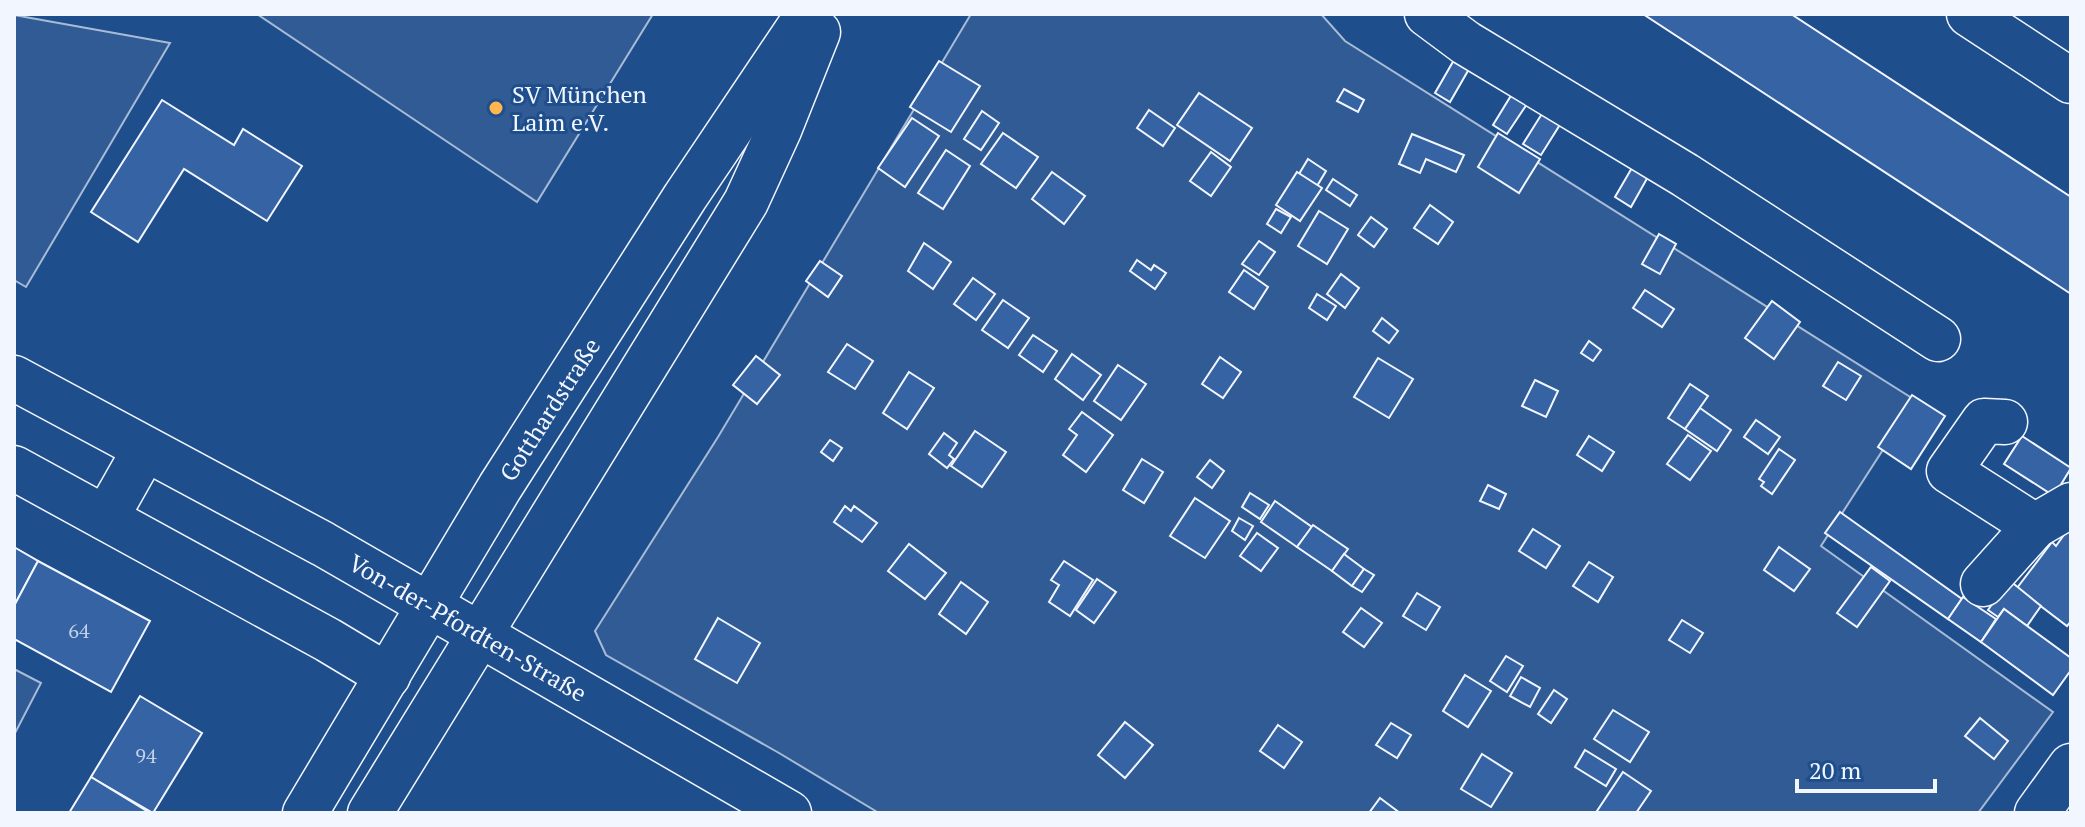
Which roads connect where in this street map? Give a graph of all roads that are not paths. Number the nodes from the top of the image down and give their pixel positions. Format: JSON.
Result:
{"nodes":[{"id":1,"x":808,"y":14,"type":"edge"},
{"id":2,"x":826,"y":14,"type":"edge"},
{"id":3,"x":1427,"y":14,"type":"edge"},
{"id":4,"x":1969,"y":14,"type":"edge"},
{"id":5,"x":2071,"y":81,"type":"edge"},
{"id":6,"x":1938,"y":339,"type":"dead end"},
{"id":7,"x":14,"y":378,"type":"edge"},
{"id":8,"x":2005,"y":422,"type":"dead end"},
{"id":9,"x":145,"y":449,"type":"junction"},
{"id":10,"x":14,"y":468,"type":"edge"},
{"id":11,"x":2053,"y":515,"type":"edge"},
{"id":12,"x":106,"y":518,"type":"junction"},
{"id":13,"x":1983,"y":584,"type":"dead end"},
{"id":14,"x":430,"y":606,"type":"junction"},
{"id":15,"x":480,"y":634,"type":"junction"},
{"id":16,"x":388,"y":676,"type":"junction"},
{"id":17,"x":2071,"y":766,"type":"edge"},
{"id":18,"x":305,"y":813,"type":"edge"},
{"id":19,"x":370,"y":813,"type":"edge"},
{"id":20,"x":789,"y":813,"type":"edge"},
{"id":21,"x":2037,"y":813,"type":"edge"}],
"edges":[{"from":1,"to":14,"type":"street","name":"Gotthardstraße"},
{"from":2,"to":15,"type":"street"},
{"from":3,"to":6,"type":"street"},
{"from":4,"to":5,"type":"street"},
{"from":7,"to":9,"type":"street","name":"Von-der-Pfordten-Straße"},
{"from":8,"to":11,"type":"street"},
{"from":9,"to":12,"type":"street"},
{"from":9,"to":14,"type":"street","name":"Von-der-Pfordten-Straße"},
{"from":10,"to":12,"type":"street"},
{"from":11,"to":13,"type":"street"},
{"from":12,"to":16,"type":"street"},
{"from":14,"to":15,"type":"street","name":"Von-der-Pfordten-Straße"},
{"from":14,"to":16,"type":"street","name":"Gotthardstraße"},
{"from":15,"to":19,"type":"street"},
{"from":15,"to":20,"type":"street","name":"Von-der-Pfordten-Straße"},
{"from":16,"to":18,"type":"street","name":"Gotthardstraße"},
{"from":17,"to":21,"type":"street"}]}
